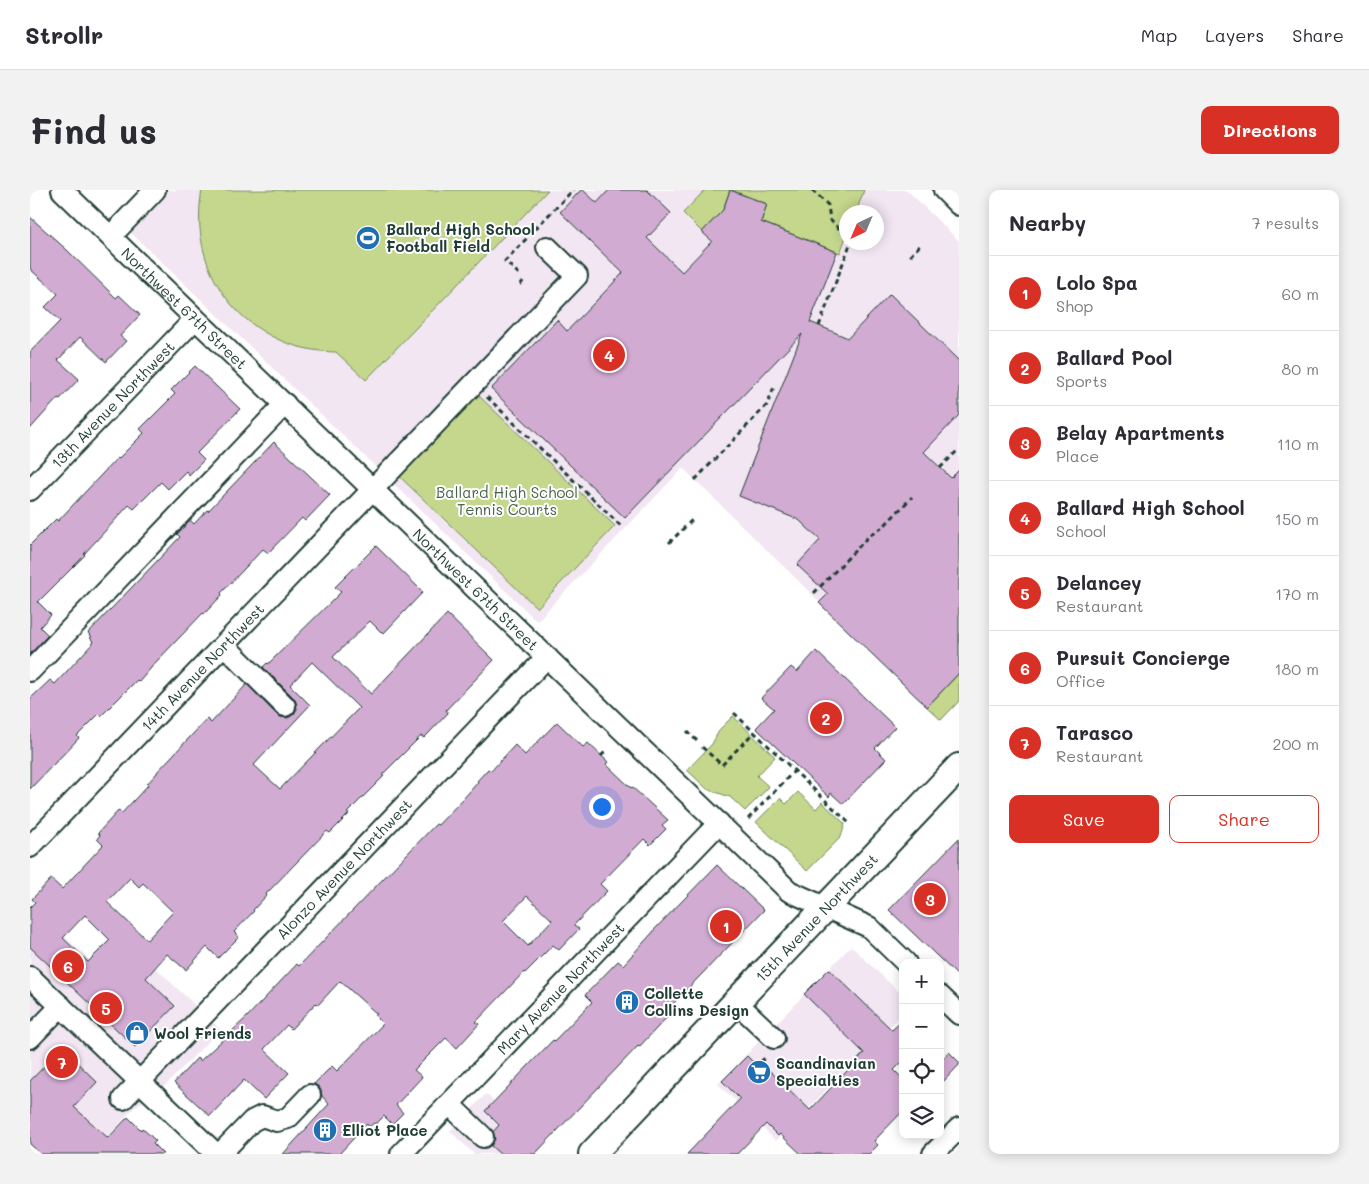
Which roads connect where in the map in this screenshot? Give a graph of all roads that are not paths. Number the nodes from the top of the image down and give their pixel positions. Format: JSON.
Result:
{"nodes":[{"id":1,"x":62,"y":190,"type":"edge"},
{"id":2,"x":155,"y":190,"type":"edge"},
{"id":3,"x":944,"y":190,"type":"edge"},
{"id":4,"x":959,"y":205,"type":"edge"},
{"id":5,"x":110,"y":236,"type":"junction"},
{"id":6,"x":547,"y":247,"type":"dead end"},
{"id":7,"x":195,"y":319,"type":"junction"},
{"id":8,"x":285,"y":404,"type":"junction"},
{"id":9,"x":374,"y":489,"type":"junction"},
{"id":10,"x":30,"y":490,"type":"edge"},
{"id":11,"x":224,"y":645,"type":"junction"},
{"id":12,"x":547,"y":657,"type":"junction"},
{"id":13,"x":30,"y":671,"type":"edge"},
{"id":14,"x":285,"y":706,"type":"dead end"},
{"id":15,"x":959,"y":767,"type":"edge"},
{"id":16,"x":719,"y":823,"type":"junction"},
{"id":17,"x":30,"y":847,"type":"edge"},
{"id":18,"x":826,"y":908,"type":"junction"},
{"id":19,"x":902,"y":959,"type":"edge"},
{"id":20,"x":30,"y":977,"type":"edge"},
{"id":21,"x":944,"y":1000,"type":"edge"},
{"id":22,"x":736,"y":1002,"type":"junction"},
{"id":23,"x":60,"y":1006,"type":"junction"},
{"id":24,"x":959,"y":1014,"type":"edge"},
{"id":25,"x":30,"y":1038,"type":"edge"},
{"id":26,"x":774,"y":1038,"type":"dead end"},
{"id":27,"x":140,"y":1081,"type":"junction"},
{"id":28,"x":310,"y":1095,"type":"dead end"},
{"id":29,"x":123,"y":1099,"type":"dead end"},
{"id":30,"x":449,"y":1104,"type":"junction"},
{"id":31,"x":959,"y":1128,"type":"edge"},
{"id":32,"x":483,"y":1137,"type":"dead end"},
{"id":33,"x":218,"y":1154,"type":"edge"},
{"id":34,"x":401,"y":1154,"type":"edge"},
{"id":35,"x":592,"y":1154,"type":"edge"},
{"id":36,"x":933,"y":1154,"type":"edge"}],
"edges":[{"from":1,"to":5,"type":"street","name":"Northwest 67th Street"},
{"from":2,"to":5,"type":"street"},
{"from":3,"to":4,"type":"street"},
{"from":5,"to":7,"type":"street","name":"Northwest 67th Street"},
{"from":6,"to":9,"type":"street","name":"14th Avenue Northwest"},
{"from":7,"to":8,"type":"street","name":"Northwest 67th Street"},
{"from":7,"to":10,"type":"street","name":"13th Avenue Northwest"},
{"from":8,"to":9,"type":"street","name":"Northwest 67th Street"},
{"from":8,"to":13,"type":"street"},
{"from":9,"to":11,"type":"street","name":"14th Avenue Northwest"},
{"from":9,"to":12,"type":"street","name":"Northwest 67th Street"},
{"from":11,"to":14,"type":"street"},
{"from":11,"to":17,"type":"street","name":"14th Avenue Northwest"},
{"from":12,"to":16,"type":"street","name":"Northwest 67th Street"},
{"from":12,"to":27,"type":"street","name":"Alonzo Avenue Northwest"},
{"from":15,"to":18,"type":"main road","name":"15th Avenue Northwest"},
{"from":16,"to":18,"type":"street","name":"Northwest 67th Street"},
{"from":16,"to":30,"type":"street","name":"Mary Avenue Northwest"},
{"from":18,"to":19,"type":"street","name":"Northwest 67th Street"},
{"from":18,"to":22,"type":"main road","name":"15th Avenue Northwest"},
{"from":20,"to":23,"type":"street"},
{"from":21,"to":24,"type":"street"},
{"from":22,"to":26,"type":"street"},
{"from":22,"to":35,"type":"main road","name":"15th Avenue Northwest"},
{"from":23,"to":25,"type":"street"},
{"from":23,"to":27,"type":"street"},
{"from":27,"to":29,"type":"street","name":"Alonzo Avenue Northwest"},
{"from":27,"to":33,"type":"street"},
{"from":28,"to":33,"type":"street"},
{"from":30,"to":32,"type":"street"},
{"from":30,"to":34,"type":"street","name":"Mary Avenue Northwest"},
{"from":31,"to":36,"type":"street"}]}
